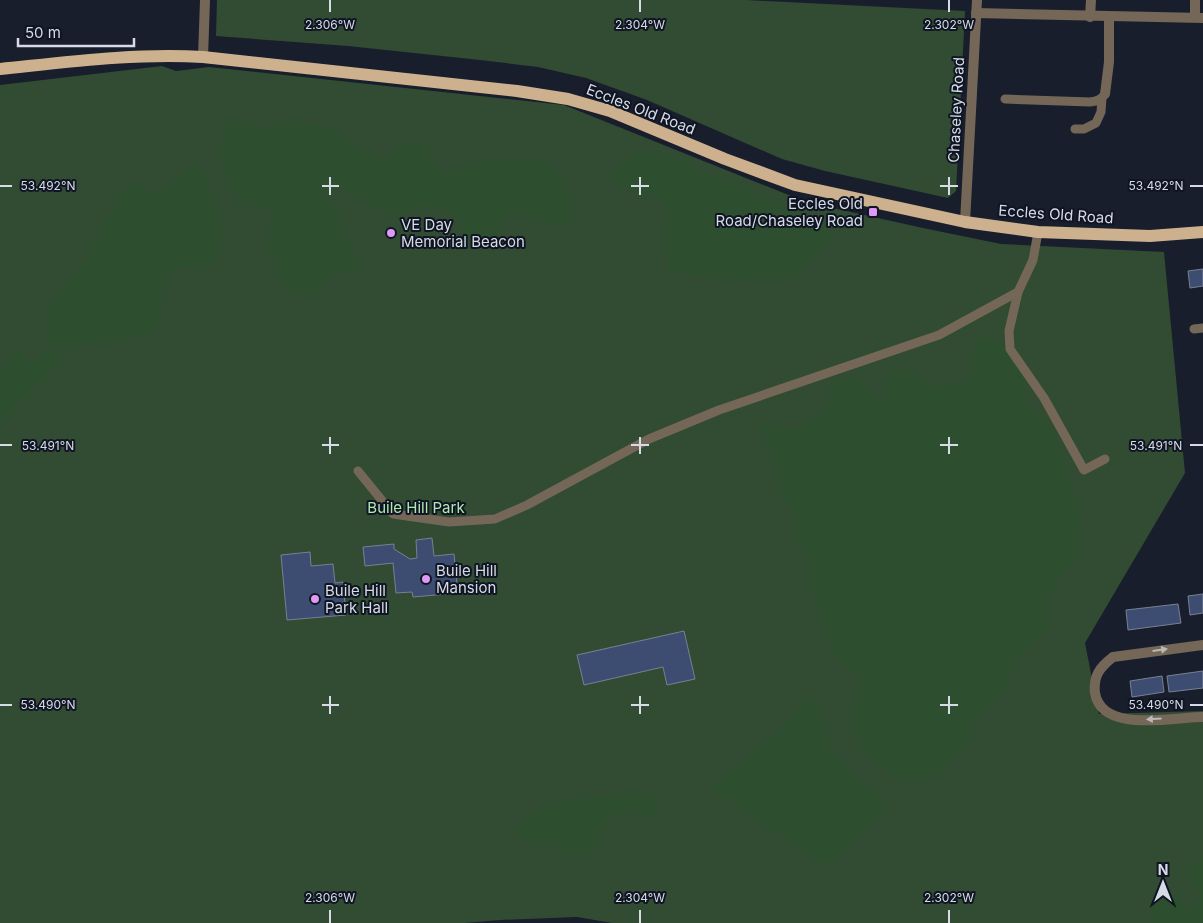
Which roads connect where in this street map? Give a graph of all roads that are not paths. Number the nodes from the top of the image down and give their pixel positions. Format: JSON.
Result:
{"nodes":[{"id":1,"x":205,"y":0,"type":"edge"},
{"id":2,"x":977,"y":0,"type":"edge"},
{"id":3,"x":1091,"y":0,"type":"edge"},
{"id":4,"x":1195,"y":0,"type":"edge"},
{"id":5,"x":976,"y":13,"type":"junction"},
{"id":6,"x":1109,"y":16,"type":"junction"},
{"id":7,"x":1090,"y":17,"type":"junction"},
{"id":8,"x":1199,"y":17,"type":"edge"},
{"id":9,"x":203,"y":57,"type":"junction"},
{"id":10,"x":0,"y":69,"type":"edge"},
{"id":11,"x":1104,"y":96,"type":"junction"},
{"id":12,"x":1005,"y":99,"type":"dead end"},
{"id":13,"x":1075,"y":129,"type":"dead end"},
{"id":14,"x":965,"y":222,"type":"junction"},
{"id":15,"x":1038,"y":232,"type":"junction"},
{"id":16,"x":1203,"y":232,"type":"edge"},
{"id":17,"x":1018,"y":292,"type":"junction"},
{"id":18,"x":1105,"y":459,"type":"dead end"},
{"id":19,"x":358,"y":471,"type":"dead end"},
{"id":20,"x":1203,"y":645,"type":"edge"},
{"id":21,"x":1203,"y":717,"type":"edge"}],
"edges":[{"from":1,"to":9,"type":"street"},
{"from":2,"to":5,"type":"street","name":"Chaseley Road"},
{"from":3,"to":7,"type":"street"},
{"from":4,"to":8,"type":"street"},
{"from":5,"to":7,"type":"street"},
{"from":5,"to":14,"type":"street","name":"Chaseley Road"},
{"from":6,"to":7,"type":"street"},
{"from":6,"to":8,"type":"street"},
{"from":6,"to":11,"type":"street"},
{"from":9,"to":10,"type":"main road","name":"Eccles Old Road"},
{"from":9,"to":14,"type":"main road","name":"Eccles Old Road"},
{"from":11,"to":12,"type":"lane"},
{"from":11,"to":13,"type":"lane"},
{"from":14,"to":15,"type":"main road","name":"Eccles Old Road"},
{"from":15,"to":16,"type":"main road","name":"Eccles Old Road"},
{"from":15,"to":17,"type":"lane"},
{"from":17,"to":18,"type":"lane"},
{"from":17,"to":19,"type":"lane"},
{"from":21,"to":20,"type":"street","one_way":true}]}
